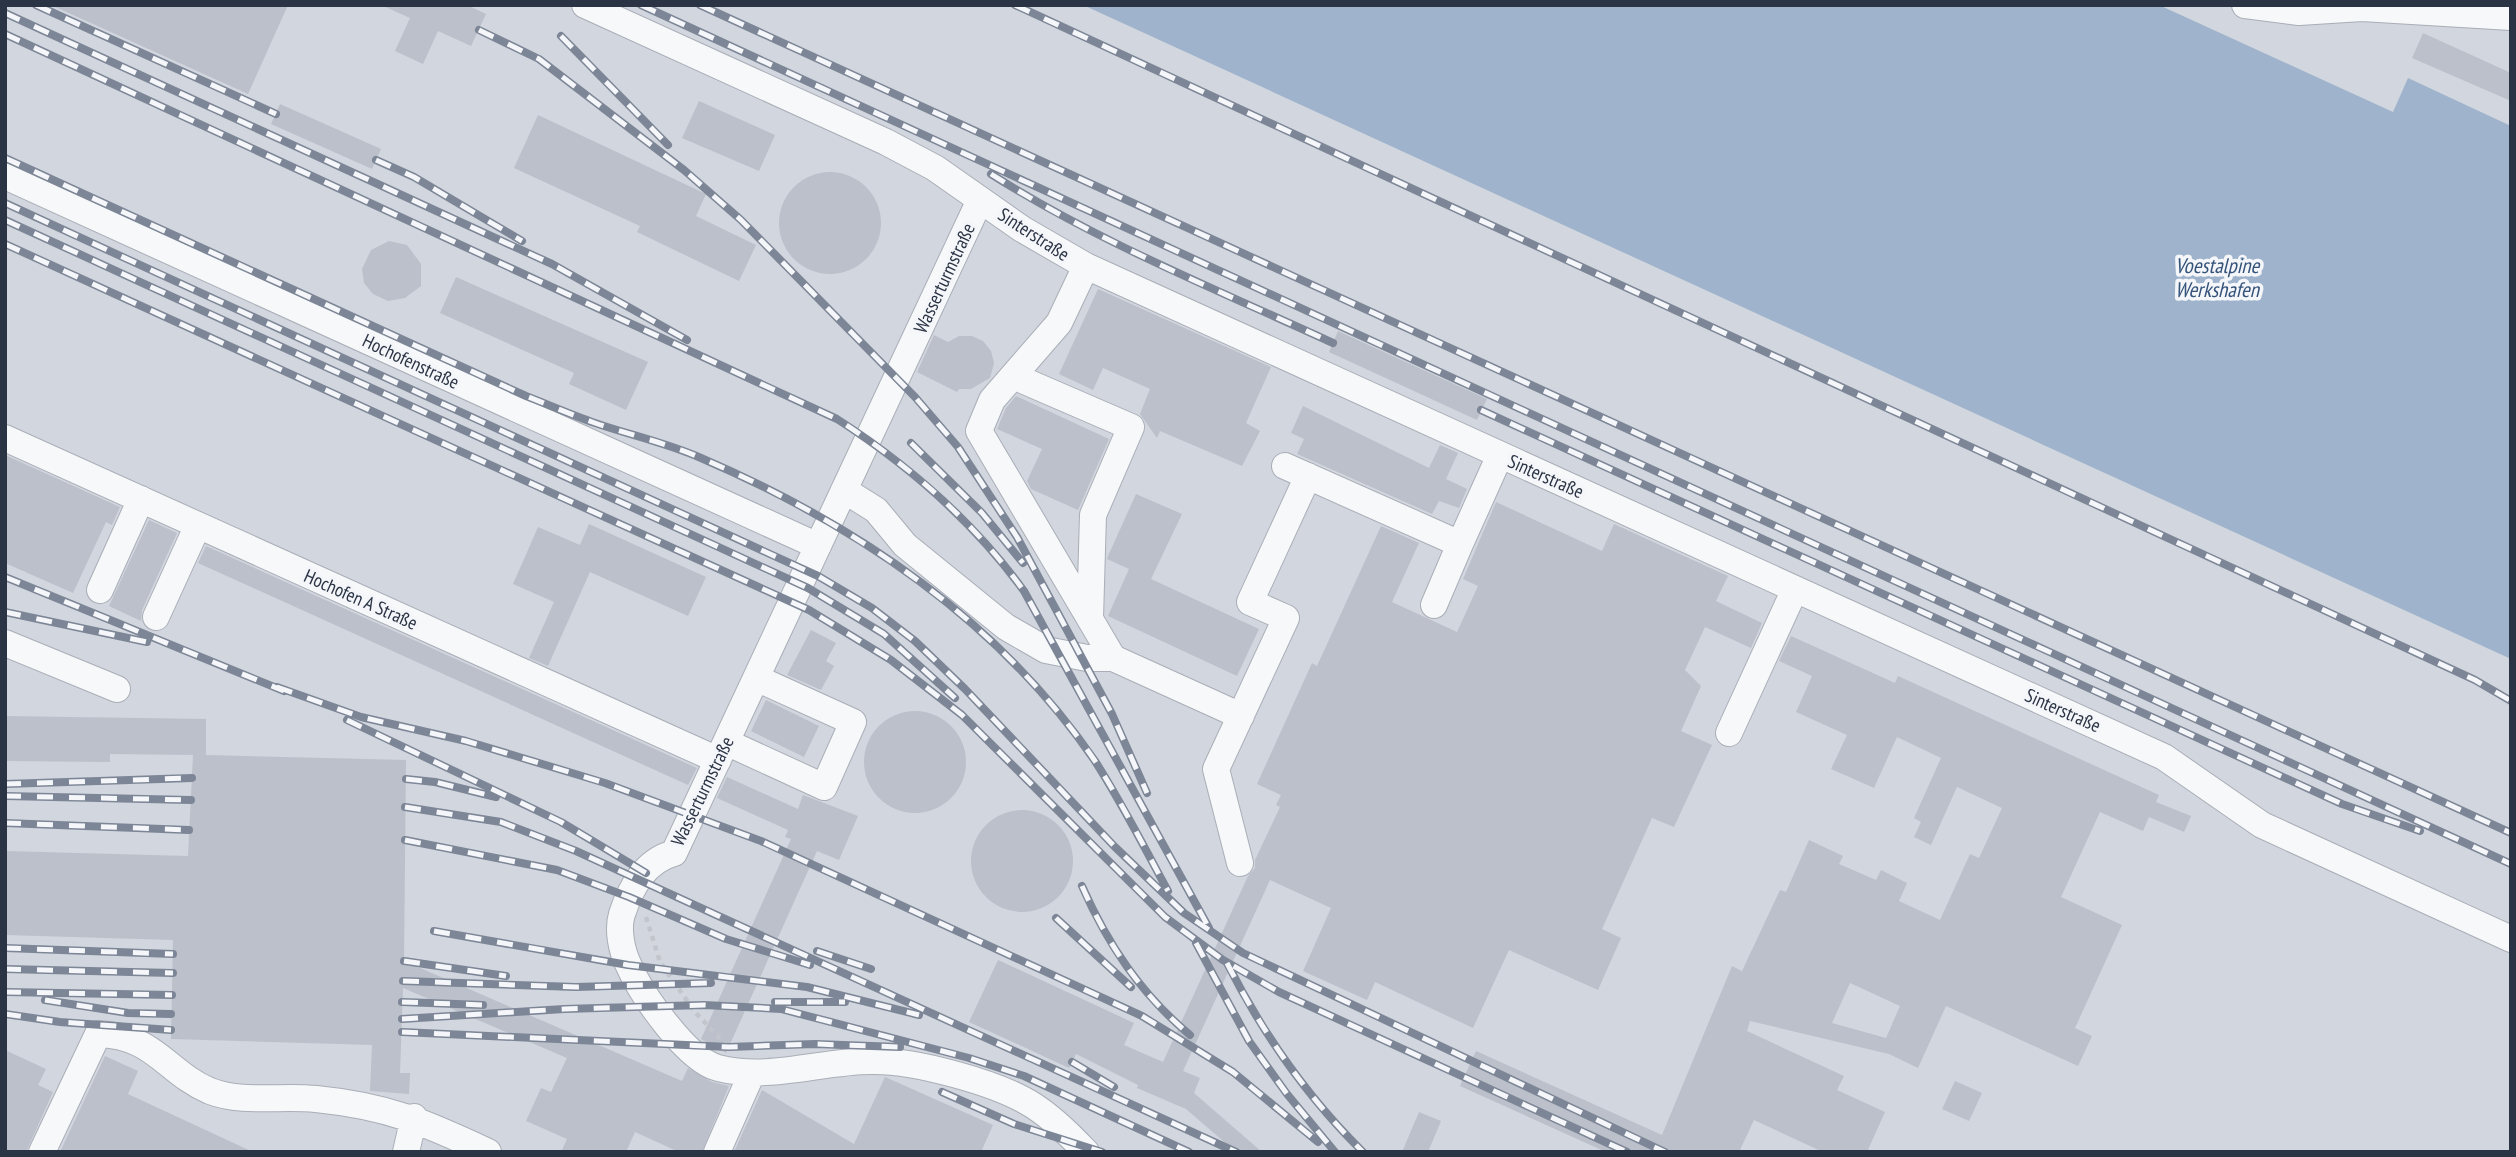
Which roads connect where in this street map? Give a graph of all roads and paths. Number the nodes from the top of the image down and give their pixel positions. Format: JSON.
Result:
{"nodes":[{"id":1,"x":585,"y":5,"type":"edge"},
{"id":2,"x":2245,"y":5,"type":"edge"},
{"id":3,"x":2472,"y":11,"type":"edge"},
{"id":4,"x":2511,"y":16,"type":"edge"},
{"id":5,"x":2511,"y":32,"type":"edge"},
{"id":6,"x":5,"y":176,"type":"edge"},
{"id":7,"x":981,"y":200,"type":"junction"},
{"id":8,"x":1086,"y":266,"type":"junction"},
{"id":9,"x":1013,"y":376,"type":"junction"},
{"id":10,"x":5,"y":438,"type":"edge"},
{"id":11,"x":1500,"y":454,"type":"junction"},
{"id":12,"x":844,"y":490,"type":"junction"},
{"id":13,"x":141,"y":499,"type":"junction"},
{"id":14,"x":198,"y":526,"type":"junction"},
{"id":15,"x":1460,"y":544,"type":"junction"},
{"id":16,"x":818,"y":546,"type":"junction"},
{"id":17,"x":1795,"y":589,"type":"junction"},
{"id":18,"x":100,"y":590,"type":"dead end"},
{"id":19,"x":1434,"y":605,"type":"dead end"},
{"id":20,"x":156,"y":617,"type":"dead end"},
{"id":21,"x":1090,"y":618,"type":"junction"},
{"id":22,"x":5,"y":643,"type":"edge"},
{"id":23,"x":1113,"y":657,"type":"junction"},
{"id":24,"x":756,"y":678,"type":"junction"},
{"id":25,"x":117,"y":689,"type":"dead end"},
{"id":26,"x":1241,"y":716,"type":"junction"},
{"id":27,"x":1729,"y":733,"type":"dead end"},
{"id":28,"x":722,"y":751,"type":"junction"},
{"id":29,"x":1240,"y":863,"type":"dead end"},
{"id":30,"x":633,"y":916,"type":"junction"},
{"id":31,"x":2511,"y":939,"type":"edge"},
{"id":32,"x":752,"y":1073,"type":"junction"},
{"id":33,"x":414,"y":1117,"type":"junction"},
{"id":34,"x":42,"y":1152,"type":"edge"},
{"id":35,"x":407,"y":1152,"type":"edge"},
{"id":36,"x":488,"y":1152,"type":"edge"},
{"id":37,"x":717,"y":1152,"type":"edge"},
{"id":38,"x":1086,"y":1152,"type":"edge"}],
"edges":[{"from":1,"to":7,"type":"street","name":"Sinterstraße"},
{"from":2,"to":3,"type":"street"},
{"from":3,"to":4,"type":"street"},
{"from":3,"to":5,"type":"street"},
{"from":6,"to":16,"type":"street","name":"Hochofenstraße"},
{"from":7,"to":8,"type":"street","name":"Sinterstraße"},
{"from":7,"to":12,"type":"street","name":"Wasserturmstraße"},
{"from":8,"to":9,"type":"street"},
{"from":8,"to":11,"type":"street","name":"Sinterstraße"},
{"from":9,"to":21,"type":"street"},
{"from":9,"to":21,"type":"street"},
{"from":10,"to":13,"type":"street","name":"Hochofen A Straße"},
{"from":11,"to":15,"type":"street"},
{"from":11,"to":17,"type":"street","name":"Sinterstraße"},
{"from":12,"to":16,"type":"street","name":"Wasserturmstraße"},
{"from":12,"to":23,"type":"street"},
{"from":13,"to":14,"type":"street","name":"Hochofen A Straße"},
{"from":13,"to":18,"type":"street"},
{"from":14,"to":20,"type":"street"},
{"from":14,"to":28,"type":"street","name":"Hochofen A Straße"},
{"from":15,"to":19,"type":"street"},
{"from":15,"to":26,"type":"street"},
{"from":16,"to":24,"type":"street","name":"Wasserturmstraße"},
{"from":17,"to":27,"type":"street"},
{"from":17,"to":31,"type":"street","name":"Sinterstraße"},
{"from":21,"to":23,"type":"street"},
{"from":22,"to":25,"type":"street"},
{"from":23,"to":26,"type":"street"},
{"from":24,"to":28,"type":"street","name":"Wasserturmstraße"},
{"from":24,"to":28,"type":"street","name":"Hochofen A Straße"},
{"from":26,"to":29,"type":"street"},
{"from":28,"to":30,"type":"street","name":"Wasserturmstraße"},
{"from":30,"to":32,"type":"path"},
{"from":30,"to":32,"type":"street","name":"Wasserturmstraße"},
{"from":32,"to":37,"type":"street"},
{"from":32,"to":38,"type":"street","name":"Wasserturmstraße"},
{"from":33,"to":34,"type":"street"},
{"from":33,"to":35,"type":"street"},
{"from":33,"to":36,"type":"street"}]}
